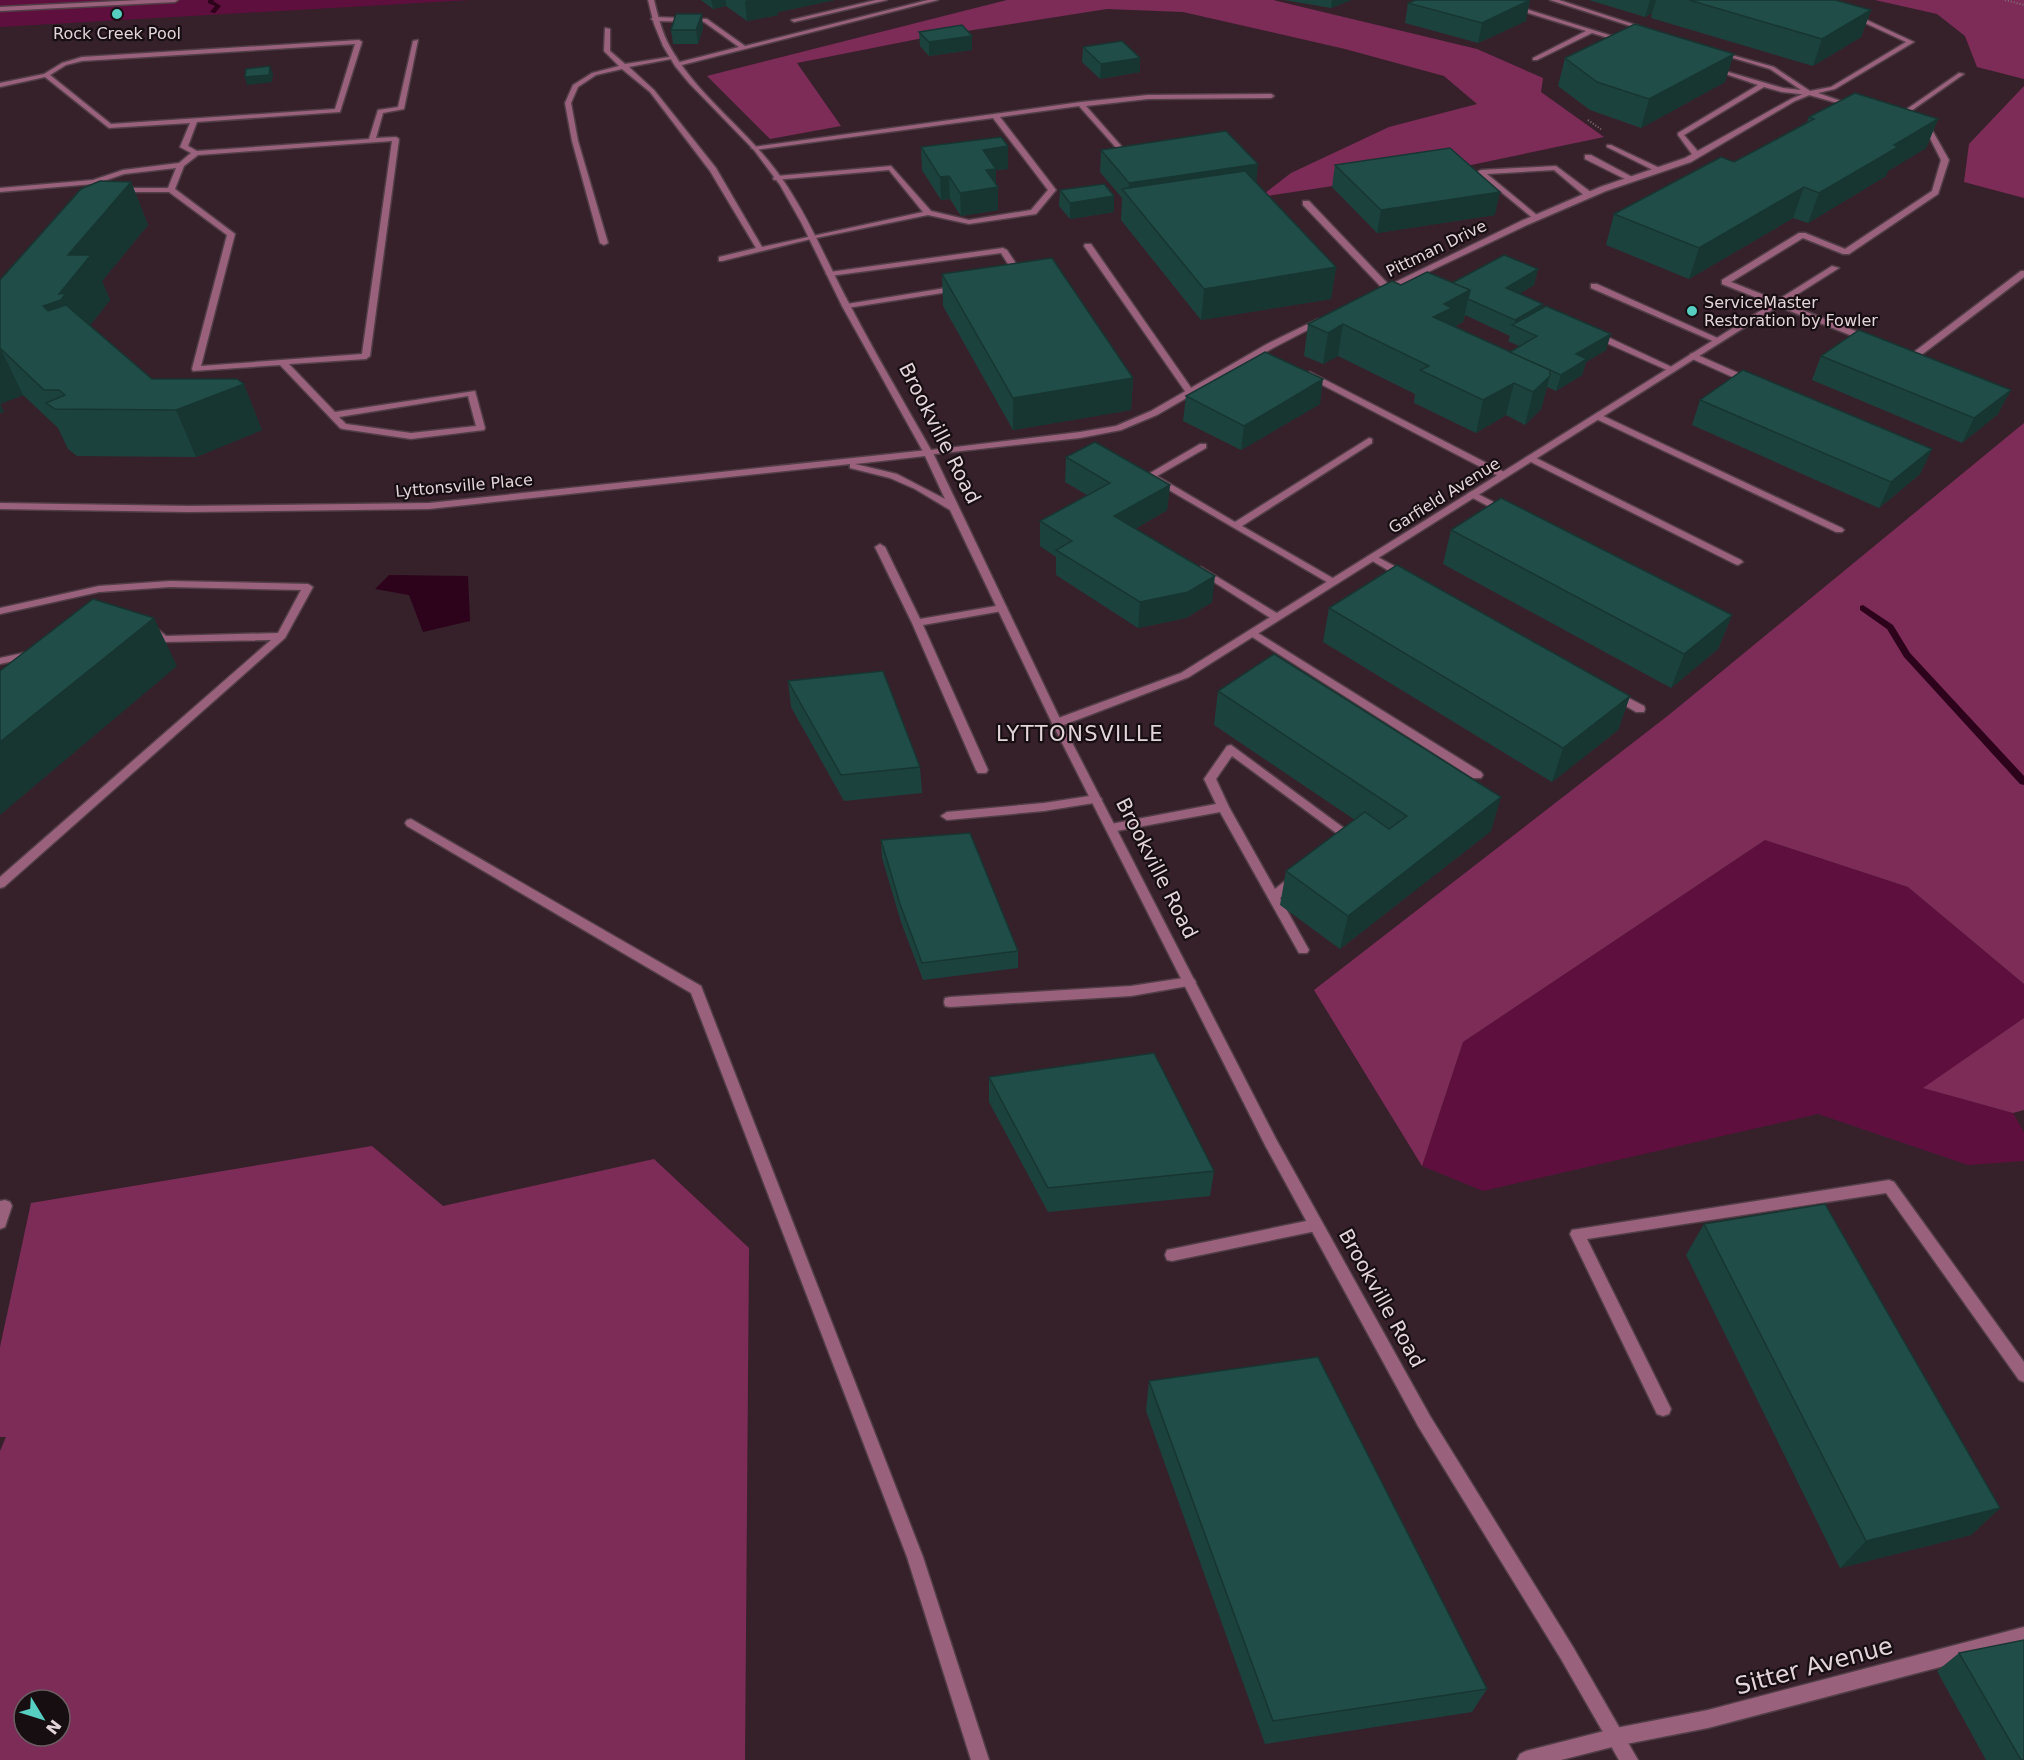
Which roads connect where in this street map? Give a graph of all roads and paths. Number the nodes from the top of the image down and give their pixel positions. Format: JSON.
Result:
{"nodes":[{"id":1,"x":175,"y":0,"type":"edge"},
{"id":2,"x":651,"y":0,"type":"edge"},
{"id":3,"x":884,"y":0,"type":"edge"},
{"id":4,"x":935,"y":0,"type":"edge"},
{"id":5,"x":1511,"y":0,"type":"edge"},
{"id":6,"x":1553,"y":0,"type":"edge"},
{"id":7,"x":2005,"y":0,"type":"edge"},
{"id":8,"x":2024,"y":4,"type":"edge"},
{"id":9,"x":0,"y":9,"type":"edge"},
{"id":10,"x":1843,"y":11,"type":"edge"},
{"id":11,"x":654,"y":19,"type":"junction"},
{"id":12,"x":794,"y":20,"type":"dead end"},
{"id":13,"x":607,"y":29,"type":"dead end"},
{"id":14,"x":1591,"y":31,"type":"junction"},
{"id":15,"x":1652,"y":31,"type":"edge"},
{"id":16,"x":416,"y":41,"type":"dead end"},
{"id":17,"x":1634,"y":44,"type":"edge"},
{"id":18,"x":744,"y":48,"type":"junction"},
{"id":19,"x":1706,"y":48,"type":"edge"},
{"id":20,"x":1535,"y":60,"type":"dead end"},
{"id":21,"x":676,"y":61,"type":"junction"},
{"id":22,"x":621,"y":67,"type":"junction"},
{"id":23,"x":1710,"y":67,"type":"edge"},
{"id":24,"x":1961,"y":74,"type":"dead end"},
{"id":25,"x":46,"y":75,"type":"junction"},
{"id":26,"x":1764,"y":84,"type":"junction"},
{"id":27,"x":0,"y":85,"type":"edge"},
{"id":28,"x":1810,"y":93,"type":"junction"},
{"id":29,"x":1271,"y":96,"type":"dead end"},
{"id":30,"x":1081,"y":104,"type":"junction"},
{"id":31,"x":1863,"y":110,"type":"edge"},
{"id":32,"x":995,"y":116,"type":"junction"},
{"id":33,"x":1884,"y":117,"type":"edge"},
{"id":34,"x":194,"y":120,"type":"junction"},
{"id":35,"x":1894,"y":120,"type":"junction"},
{"id":36,"x":1903,"y":123,"type":"edge"},
{"id":37,"x":1912,"y":126,"type":"edge"},
{"id":38,"x":372,"y":140,"type":"junction"},
{"id":39,"x":1609,"y":146,"type":"dead end"},
{"id":40,"x":755,"y":148,"type":"junction"},
{"id":41,"x":196,"y":153,"type":"junction"},
{"id":42,"x":1697,"y":155,"type":"junction"},
{"id":43,"x":1588,"y":157,"type":"dead end"},
{"id":44,"x":1129,"y":159,"type":"edge"},
{"id":45,"x":181,"y":165,"type":"junction"},
{"id":46,"x":1660,"y":170,"type":"junction"},
{"id":47,"x":777,"y":178,"type":"junction"},
{"id":48,"x":1632,"y":179,"type":"junction"},
{"id":49,"x":94,"y":183,"type":"junction"},
{"id":50,"x":0,"y":190,"type":"edge"},
{"id":51,"x":171,"y":190,"type":"junction"},
{"id":52,"x":1589,"y":195,"type":"junction"},
{"id":53,"x":1306,"y":202,"type":"dead end"},
{"id":54,"x":928,"y":213,"type":"junction"},
{"id":55,"x":1535,"y":218,"type":"junction"},
{"id":56,"x":811,"y":237,"type":"junction"},
{"id":57,"x":604,"y":243,"type":"dead end"},
{"id":58,"x":1088,"y":246,"type":"dead end"},
{"id":59,"x":760,"y":249,"type":"junction"},
{"id":60,"x":722,"y":259,"type":"dead end"},
{"id":61,"x":1835,"y":268,"type":"dead end"},
{"id":62,"x":2024,"y":273,"type":"edge"},
{"id":63,"x":830,"y":274,"type":"junction"},
{"id":64,"x":1009,"y":280,"type":"edge"},
{"id":65,"x":1594,"y":286,"type":"dead end"},
{"id":66,"x":963,"y":287,"type":"edge"},
{"id":67,"x":1387,"y":288,"type":"junction"},
{"id":68,"x":1376,"y":294,"type":"edge"},
{"id":69,"x":1776,"y":303,"type":"junction"},
{"id":70,"x":847,"y":306,"type":"junction"},
{"id":71,"x":1334,"y":315,"type":"edge"},
{"id":72,"x":1589,"y":332,"type":"edge"},
{"id":73,"x":1718,"y":340,"type":"junction"},
{"id":74,"x":1882,"y":345,"type":"edge"},
{"id":75,"x":1903,"y":353,"type":"edge"},
{"id":76,"x":1693,"y":356,"type":"junction"},
{"id":77,"x":1913,"y":357,"type":"junction"},
{"id":78,"x":1924,"y":361,"type":"edge"},
{"id":79,"x":282,"y":362,"type":"junction"},
{"id":80,"x":1671,"y":369,"type":"junction"},
{"id":81,"x":1308,"y":374,"type":"edge"},
{"id":82,"x":1758,"y":384,"type":"edge"},
{"id":83,"x":1190,"y":392,"type":"junction"},
{"id":84,"x":333,"y":415,"type":"junction"},
{"id":85,"x":1598,"y":416,"type":"junction"},
{"id":86,"x":1369,"y":441,"type":"dead end"},
{"id":87,"x":1203,"y":446,"type":"dead end"},
{"id":88,"x":928,"y":453,"type":"junction"},
{"id":89,"x":1530,"y":458,"type":"junction"},
{"id":90,"x":831,"y":463,"type":"junction"},
{"id":91,"x":1503,"y":475,"type":"junction"},
{"id":92,"x":1472,"y":495,"type":"junction"},
{"id":93,"x":0,"y":506,"type":"edge"},
{"id":94,"x":954,"y":508,"type":"junction"},
{"id":95,"x":1517,"y":518,"type":"edge"},
{"id":96,"x":1235,"y":526,"type":"junction"},
{"id":97,"x":1839,"y":530,"type":"dead end"},
{"id":98,"x":880,"y":546,"type":"dead end"},
{"id":99,"x":1372,"y":557,"type":"junction"},
{"id":100,"x":1738,"y":562,"type":"dead end"},
{"id":101,"x":1195,"y":567,"type":"edge"},
{"id":102,"x":1332,"y":582,"type":"junction"},
{"id":103,"x":1417,"y":583,"type":"edge"},
{"id":104,"x":1002,"y":608,"type":"junction"},
{"id":105,"x":0,"y":611,"type":"edge"},
{"id":106,"x":1276,"y":617,"type":"junction"},
{"id":107,"x":141,"y":621,"type":"edge"},
{"id":108,"x":916,"y":622,"type":"junction"},
{"id":109,"x":1252,"y":633,"type":"junction"},
{"id":110,"x":281,"y":636,"type":"junction"},
{"id":111,"x":41,"y":652,"type":"edge"},
{"id":112,"x":0,"y":662,"type":"edge"},
{"id":113,"x":1599,"y":686,"type":"edge"},
{"id":114,"x":1640,"y":709,"type":"dead end"},
{"id":115,"x":1057,"y":723,"type":"junction"},
{"id":116,"x":982,"y":771,"type":"dead end"},
{"id":117,"x":1477,"y":775,"type":"dead end"},
{"id":118,"x":1096,"y":799,"type":"junction"},
{"id":119,"x":1223,"y":807,"type":"junction"},
{"id":120,"x":947,"y":816,"type":"dead end"},
{"id":121,"x":411,"y":824,"type":"dead end"},
{"id":122,"x":1111,"y":828,"type":"junction"},
{"id":123,"x":1342,"y":844,"type":"edge"},
{"id":124,"x":1308,"y":870,"type":"edge"},
{"id":125,"x":0,"y":884,"type":"edge"},
{"id":126,"x":1273,"y":897,"type":"junction"},
{"id":127,"x":1303,"y":950,"type":"dead end"},
{"id":128,"x":1190,"y":982,"type":"junction"},
{"id":129,"x":950,"y":1002,"type":"dead end"},
{"id":130,"x":0,"y":1207,"type":"edge"},
{"id":131,"x":0,"y":1222,"type":"edge"},
{"id":132,"x":1316,"y":1225,"type":"junction"},
{"id":133,"x":1172,"y":1255,"type":"dead end"},
{"id":134,"x":2024,"y":1375,"type":"edge"},
{"id":135,"x":1663,"y":1409,"type":"dead end"},
{"id":136,"x":2024,"y":1636,"type":"edge"},
{"id":137,"x":1616,"y":1737,"type":"junction"},
{"id":138,"x":980,"y":1760,"type":"edge"},
{"id":139,"x":1526,"y":1760,"type":"edge"},
{"id":140,"x":1629,"y":1760,"type":"edge"}],
"edges":[{"from":1,"to":9,"type":"street"},
{"from":2,"to":11,"type":"street","name":"Brookville Road"},
{"from":3,"to":12,"type":"street"},
{"from":4,"to":18,"type":"street"},
{"from":5,"to":14,"type":"street"},
{"from":6,"to":15,"type":"street"},
{"from":7,"to":8,"type":"path"},
{"from":10,"to":28,"type":"street","name":"Pittman Drive"},
{"from":11,"to":18,"type":"street"},
{"from":11,"to":21,"type":"street","name":"Brookville Road"},
{"from":13,"to":22,"type":"street"},
{"from":14,"to":17,"type":"street"},
{"from":14,"to":20,"type":"street"},
{"from":16,"to":38,"type":"street"},
{"from":18,"to":21,"type":"street"},
{"from":19,"to":28,"type":"street"},
{"from":21,"to":22,"type":"street"},
{"from":21,"to":40,"type":"street","name":"Brookville Road"},
{"from":22,"to":57,"type":"street"},
{"from":22,"to":59,"type":"street"},
{"from":23,"to":26,"type":"street"},
{"from":24,"to":35,"type":"street"},
{"from":25,"to":27,"type":"street"},
{"from":25,"to":34,"type":"street"},
{"from":25,"to":34,"type":"street"},
{"from":26,"to":28,"type":"street"},
{"from":26,"to":42,"type":"street"},
{"from":28,"to":31,"type":"street"},
{"from":28,"to":42,"type":"street","name":"Pittman Drive"},
{"from":29,"to":30,"type":"street"},
{"from":30,"to":32,"type":"street"},
{"from":30,"to":44,"type":"street"},
{"from":32,"to":40,"type":"street"},
{"from":32,"to":54,"type":"street"},
{"from":33,"to":35,"type":"street"},
{"from":34,"to":41,"type":"street"},
{"from":35,"to":36,"type":"street"},
{"from":37,"to":69,"type":"street"},
{"from":38,"to":41,"type":"street"},
{"from":38,"to":79,"type":"street"},
{"from":39,"to":46,"type":"street"},
{"from":40,"to":47,"type":"street","name":"Brookville Road"},
{"from":41,"to":45,"type":"street"},
{"from":42,"to":46,"type":"street","name":"Pittman Drive"},
{"from":43,"to":48,"type":"street"},
{"from":45,"to":49,"type":"street"},
{"from":45,"to":51,"type":"street"},
{"from":46,"to":48,"type":"street","name":"Pittman Drive"},
{"from":47,"to":54,"type":"street"},
{"from":47,"to":56,"type":"street","name":"Brookville Road"},
{"from":48,"to":52,"type":"street","name":"Pittman Drive"},
{"from":49,"to":50,"type":"street"},
{"from":49,"to":51,"type":"street"},
{"from":51,"to":79,"type":"street"},
{"from":52,"to":55,"type":"street","name":"Pittman Drive"},
{"from":52,"to":55,"type":"street"},
{"from":53,"to":67,"type":"street"},
{"from":54,"to":56,"type":"street"},
{"from":55,"to":67,"type":"street","name":"Pittman Drive"},
{"from":56,"to":59,"type":"street"},
{"from":56,"to":63,"type":"street","name":"Brookville Road"},
{"from":58,"to":83,"type":"street"},
{"from":59,"to":60,"type":"street"},
{"from":61,"to":69,"type":"street","name":"Garfield Avenue"},
{"from":62,"to":77,"type":"street"},
{"from":63,"to":64,"type":"street"},
{"from":63,"to":70,"type":"street","name":"Brookville Road"},
{"from":65,"to":73,"type":"street"},
{"from":66,"to":70,"type":"street"},
{"from":67,"to":68,"type":"street","name":"Pittman Drive"},
{"from":69,"to":73,"type":"street","name":"Garfield Avenue"},
{"from":69,"to":74,"type":"street"},
{"from":70,"to":88,"type":"street","name":"Brookville Road"},
{"from":71,"to":83,"type":"street"},
{"from":72,"to":80,"type":"street"},
{"from":73,"to":76,"type":"street","name":"Garfield Avenue"},
{"from":75,"to":77,"type":"street"},
{"from":76,"to":80,"type":"street","name":"Garfield Avenue"},
{"from":76,"to":82,"type":"street"},
{"from":77,"to":78,"type":"street"},
{"from":79,"to":84,"type":"street"},
{"from":80,"to":85,"type":"street","name":"Garfield Avenue"},
{"from":81,"to":91,"type":"street"},
{"from":83,"to":88,"type":"street"},
{"from":84,"to":84,"type":"street"},
{"from":85,"to":89,"type":"street","name":"Garfield Avenue"},
{"from":85,"to":97,"type":"street"},
{"from":86,"to":96,"type":"street"},
{"from":87,"to":96,"type":"street"},
{"from":88,"to":90,"type":"street","name":"Lyttonsville Place"},
{"from":88,"to":94,"type":"street","name":"Brookville Road"},
{"from":89,"to":91,"type":"street","name":"Garfield Avenue"},
{"from":89,"to":100,"type":"street"},
{"from":90,"to":93,"type":"street","name":"Lyttonsville Place"},
{"from":90,"to":94,"type":"street"},
{"from":91,"to":92,"type":"street","name":"Garfield Avenue"},
{"from":92,"to":95,"type":"street"},
{"from":92,"to":99,"type":"street","name":"Garfield Avenue"},
{"from":94,"to":104,"type":"street","name":"Brookville Road"},
{"from":96,"to":102,"type":"street"},
{"from":98,"to":108,"type":"street"},
{"from":99,"to":102,"type":"street","name":"Garfield Avenue"},
{"from":99,"to":103,"type":"street"},
{"from":101,"to":106,"type":"street"},
{"from":102,"to":106,"type":"street","name":"Garfield Avenue"},
{"from":104,"to":108,"type":"street"},
{"from":104,"to":115,"type":"street","name":"Brookville Road"},
{"from":105,"to":110,"type":"street"},
{"from":106,"to":109,"type":"street","name":"Garfield Avenue"},
{"from":107,"to":110,"type":"street"},
{"from":108,"to":116,"type":"street"},
{"from":109,"to":115,"type":"street","name":"Garfield Avenue"},
{"from":109,"to":117,"type":"street"},
{"from":110,"to":125,"type":"street"},
{"from":111,"to":112,"type":"street"},
{"from":113,"to":114,"type":"street"},
{"from":115,"to":118,"type":"street","name":"Brookville Road"},
{"from":118,"to":120,"type":"street"},
{"from":118,"to":122,"type":"street","name":"Brookville Road"},
{"from":119,"to":122,"type":"street"},
{"from":119,"to":123,"type":"street"},
{"from":119,"to":126,"type":"street"},
{"from":121,"to":138,"type":"street"},
{"from":122,"to":128,"type":"street","name":"Brookville Road"},
{"from":124,"to":126,"type":"street"},
{"from":126,"to":127,"type":"street"},
{"from":128,"to":129,"type":"street"},
{"from":128,"to":132,"type":"street","name":"Brookville Road"},
{"from":130,"to":131,"type":"street"},
{"from":132,"to":133,"type":"street"},
{"from":132,"to":137,"type":"street","name":"Brookville Road"},
{"from":134,"to":135,"type":"street"},
{"from":136,"to":137,"type":"street","name":"Sitter Avenue"},
{"from":137,"to":139,"type":"street","name":"Sitter Avenue"},
{"from":137,"to":140,"type":"street","name":"Brookville Road"}]}
